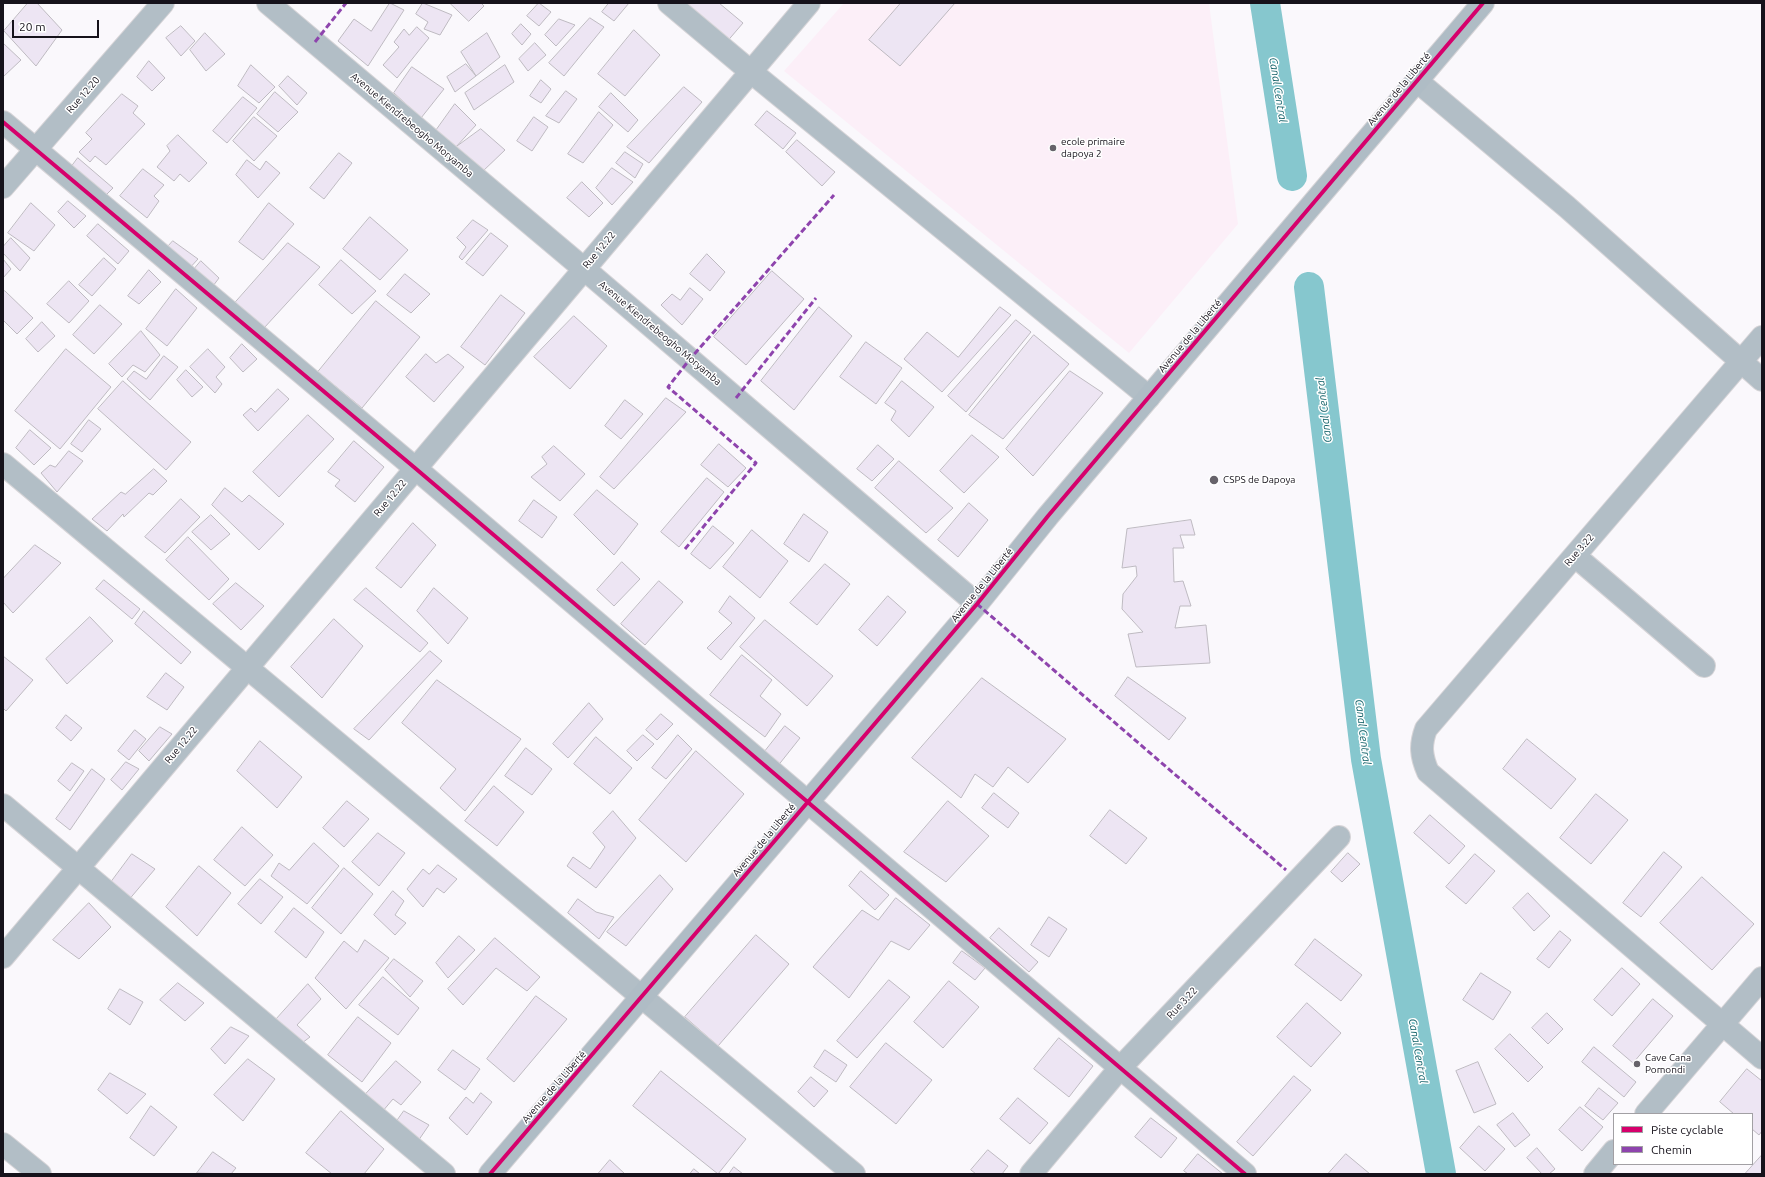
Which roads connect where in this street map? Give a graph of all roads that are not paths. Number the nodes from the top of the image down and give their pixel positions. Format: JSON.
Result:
{"nodes":[{"id":1,"x":163,"y":3,"type":"edge"},
{"id":2,"x":268,"y":3,"type":"edge"},
{"id":3,"x":669,"y":3,"type":"edge"},
{"id":4,"x":809,"y":3,"type":"edge"},
{"id":5,"x":1483,"y":3,"type":"edge"},
{"id":6,"x":750,"y":71,"type":"junction"},
{"id":7,"x":1417,"y":81,"type":"junction"},
{"id":8,"x":3,"y":122,"type":"edge"},
{"id":9,"x":35,"y":150,"type":"junction"},
{"id":10,"x":3,"y":187,"type":"edge"},
{"id":11,"x":583,"y":268,"type":"junction"},
{"id":12,"x":1762,"y":337,"type":"edge"},
{"id":13,"x":1741,"y":362,"type":"junction"},
{"id":14,"x":1762,"y":380,"type":"edge"},
{"id":15,"x":1149,"y":397,"type":"junction"},
{"id":16,"x":3,"y":464,"type":"edge"},
{"id":17,"x":415,"y":468,"type":"junction"},
{"id":18,"x":1574,"y":556,"type":"junction"},
{"id":19,"x":977,"y":604,"type":"junction"},
{"id":20,"x":1704,"y":666,"type":"dead end"},
{"id":21,"x":247,"y":667,"type":"junction"},
{"id":22,"x":808,"y":801,"type":"junction"},
{"id":23,"x":3,"y":804,"type":"edge"},
{"id":24,"x":1338,"y":837,"type":"dead end"},
{"id":25,"x":78,"y":868,"type":"junction"},
{"id":26,"x":3,"y":957,"type":"edge"},
{"id":27,"x":1762,"y":978,"type":"edge"},
{"id":28,"x":642,"y":997,"type":"junction"},
{"id":29,"x":1724,"y":1024,"type":"junction"},
{"id":30,"x":1762,"y":1058,"type":"edge"},
{"id":31,"x":1120,"y":1068,"type":"junction"},
{"id":32,"x":1647,"y":1113,"type":"edge"},
{"id":33,"x":3,"y":1144,"type":"edge"},
{"id":34,"x":1613,"y":1153,"type":"edge"},
{"id":35,"x":40,"y":1174,"type":"edge"},
{"id":36,"x":444,"y":1174,"type":"edge"},
{"id":37,"x":490,"y":1174,"type":"edge"},
{"id":38,"x":854,"y":1174,"type":"edge"},
{"id":39,"x":1031,"y":1174,"type":"edge"},
{"id":40,"x":1245,"y":1174,"type":"edge"},
{"id":41,"x":1595,"y":1174,"type":"edge"}],
"edges":[{"from":1,"to":9,"type":"street","name":"Rue 12.20"},
{"from":2,"to":11,"type":"street","name":"Avenue Kiendrebeogho Moryamba"},
{"from":3,"to":6,"type":"street"},
{"from":4,"to":6,"type":"street","name":"Rue 12.22"},
{"from":5,"to":7,"type":"main road","name":"Avenue de la Liberté"},
{"from":6,"to":11,"type":"street","name":"Rue 12.22"},
{"from":6,"to":15,"type":"street"},
{"from":7,"to":13,"type":"street"},
{"from":7,"to":15,"type":"main road","name":"Avenue de la Liberté"},
{"from":8,"to":9,"type":"street"},
{"from":9,"to":10,"type":"street","name":"Rue 12.20"},
{"from":9,"to":17,"type":"street"},
{"from":11,"to":17,"type":"street","name":"Rue 12.22"},
{"from":11,"to":19,"type":"street","name":"Avenue Kiendrebeogho Moryamba"},
{"from":12,"to":13,"type":"street","name":"Rue 3.22"},
{"from":13,"to":14,"type":"street"},
{"from":13,"to":18,"type":"street","name":"Rue 3.22"},
{"from":15,"to":19,"type":"main road","name":"Avenue de la Liberté"},
{"from":16,"to":21,"type":"street"},
{"from":17,"to":21,"type":"street","name":"Rue 12.22"},
{"from":17,"to":22,"type":"street"},
{"from":18,"to":20,"type":"street"},
{"from":18,"to":29,"type":"street","name":"Rue 3.22"},
{"from":19,"to":22,"type":"main road","name":"Avenue de la Liberté"},
{"from":21,"to":25,"type":"street","name":"Rue 12.22"},
{"from":21,"to":28,"type":"street"},
{"from":22,"to":28,"type":"main road","name":"Avenue de la Liberté"},
{"from":22,"to":31,"type":"street"},
{"from":23,"to":25,"type":"street"},
{"from":24,"to":31,"type":"street","name":"Rue 3.22"},
{"from":25,"to":26,"type":"street","name":"Rue 12.22"},
{"from":25,"to":36,"type":"street"},
{"from":27,"to":29,"type":"street"},
{"from":28,"to":37,"type":"main road","name":"Avenue de la Liberté"},
{"from":28,"to":38,"type":"street"},
{"from":29,"to":30,"type":"street"},
{"from":29,"to":32,"type":"street"},
{"from":31,"to":39,"type":"street","name":"Rue 3.22"},
{"from":31,"to":40,"type":"street"},
{"from":33,"to":35,"type":"street"},
{"from":34,"to":41,"type":"street"}]}
